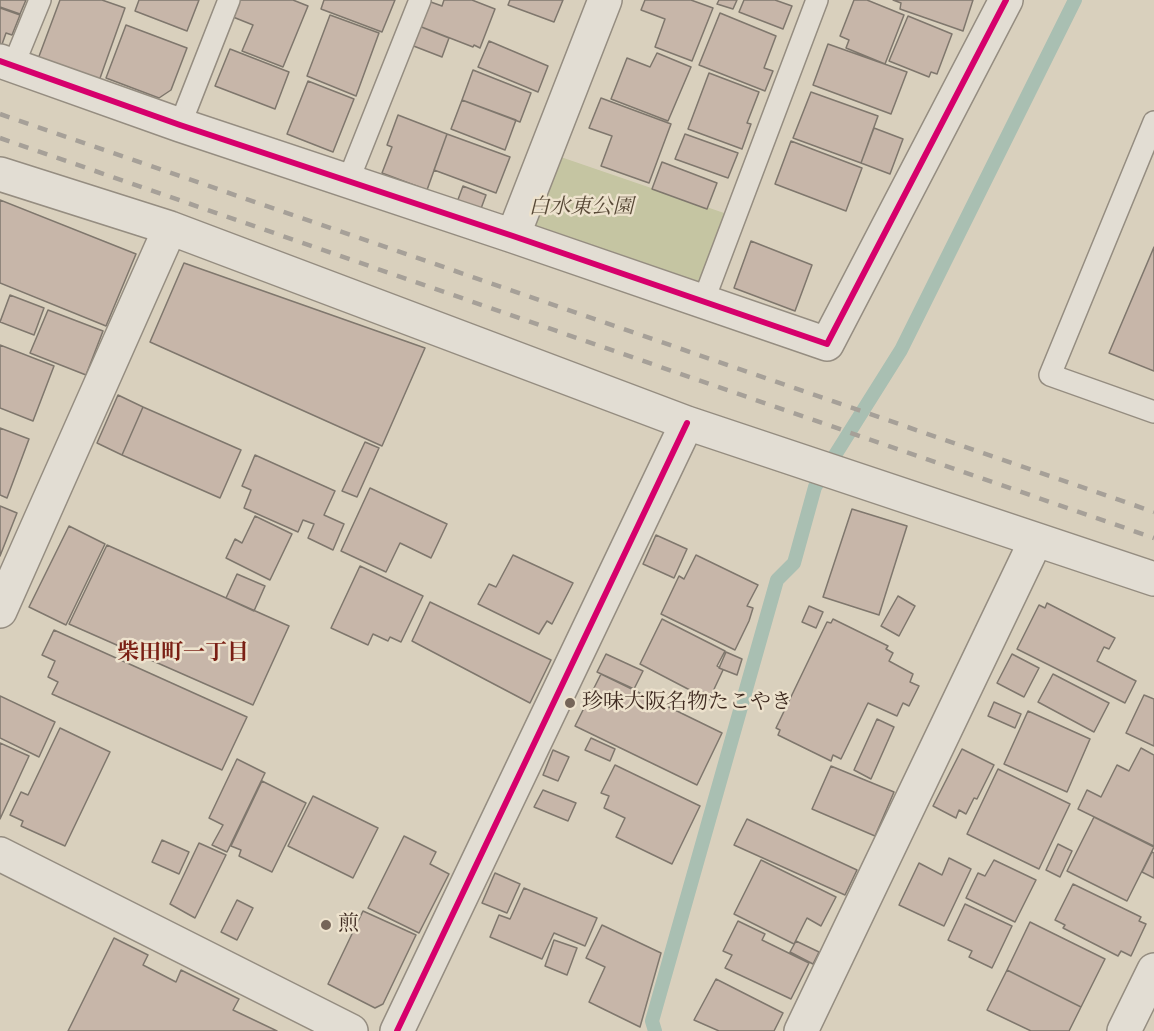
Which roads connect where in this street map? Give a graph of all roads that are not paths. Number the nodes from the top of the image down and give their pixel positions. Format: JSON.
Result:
{"nodes":[{"id":1,"x":40,"y":0,"type":"edge"},
{"id":2,"x":229,"y":0,"type":"edge"},
{"id":3,"x":420,"y":0,"type":"edge"},
{"id":4,"x":605,"y":0,"type":"edge"},
{"id":5,"x":817,"y":0,"type":"edge"},
{"id":6,"x":1006,"y":0,"type":"edge"},
{"id":7,"x":6,"y":64,"type":"edge"},
{"id":8,"x":1154,"y":122,"type":"edge"},
{"id":9,"x":180,"y":125,"type":"junction"},
{"id":10,"x":0,"y":174,"type":"edge"},
{"id":11,"x":348,"y":182,"type":"junction"},
{"id":12,"x":170,"y":228,"type":"junction"},
{"id":13,"x":513,"y":236,"type":"junction"},
{"id":14,"x":703,"y":302,"type":"junction"},
{"id":15,"x":1154,"y":412,"type":"edge"},
{"id":16,"x":687,"y":423,"type":"junction"},
{"id":17,"x":1036,"y":540,"type":"junction"},
{"id":18,"x":1154,"y":579,"type":"edge"},
{"id":19,"x":0,"y":612,"type":"edge"},
{"id":20,"x":0,"y":854,"type":"edge"},
{"id":21,"x":1154,"y":970,"type":"edge"},
{"id":22,"x":351,"y":1031,"type":"edge"},
{"id":23,"x":397,"y":1031,"type":"edge"},
{"id":24,"x":801,"y":1031,"type":"edge"},
{"id":25,"x":1124,"y":1031,"type":"edge"}],
"edges":[{"from":1,"to":7,"type":"lane"},
{"from":2,"to":9,"type":"lane"},
{"from":3,"to":11,"type":"lane"},
{"from":4,"to":13,"type":"street"},
{"from":5,"to":14,"type":"lane"},
{"from":6,"to":14,"type":"street"},
{"from":7,"to":9,"type":"street"},
{"from":8,"to":15,"type":"lane"},
{"from":9,"to":11,"type":"street"},
{"from":10,"to":12,"type":"street"},
{"from":11,"to":13,"type":"street"},
{"from":12,"to":16,"type":"street"},
{"from":12,"to":19,"type":"street"},
{"from":13,"to":14,"type":"street"},
{"from":16,"to":17,"type":"street"},
{"from":16,"to":23,"type":"street"},
{"from":17,"to":18,"type":"street"},
{"from":17,"to":24,"type":"street"},
{"from":20,"to":22,"type":"street"},
{"from":21,"to":25,"type":"street"}]}
